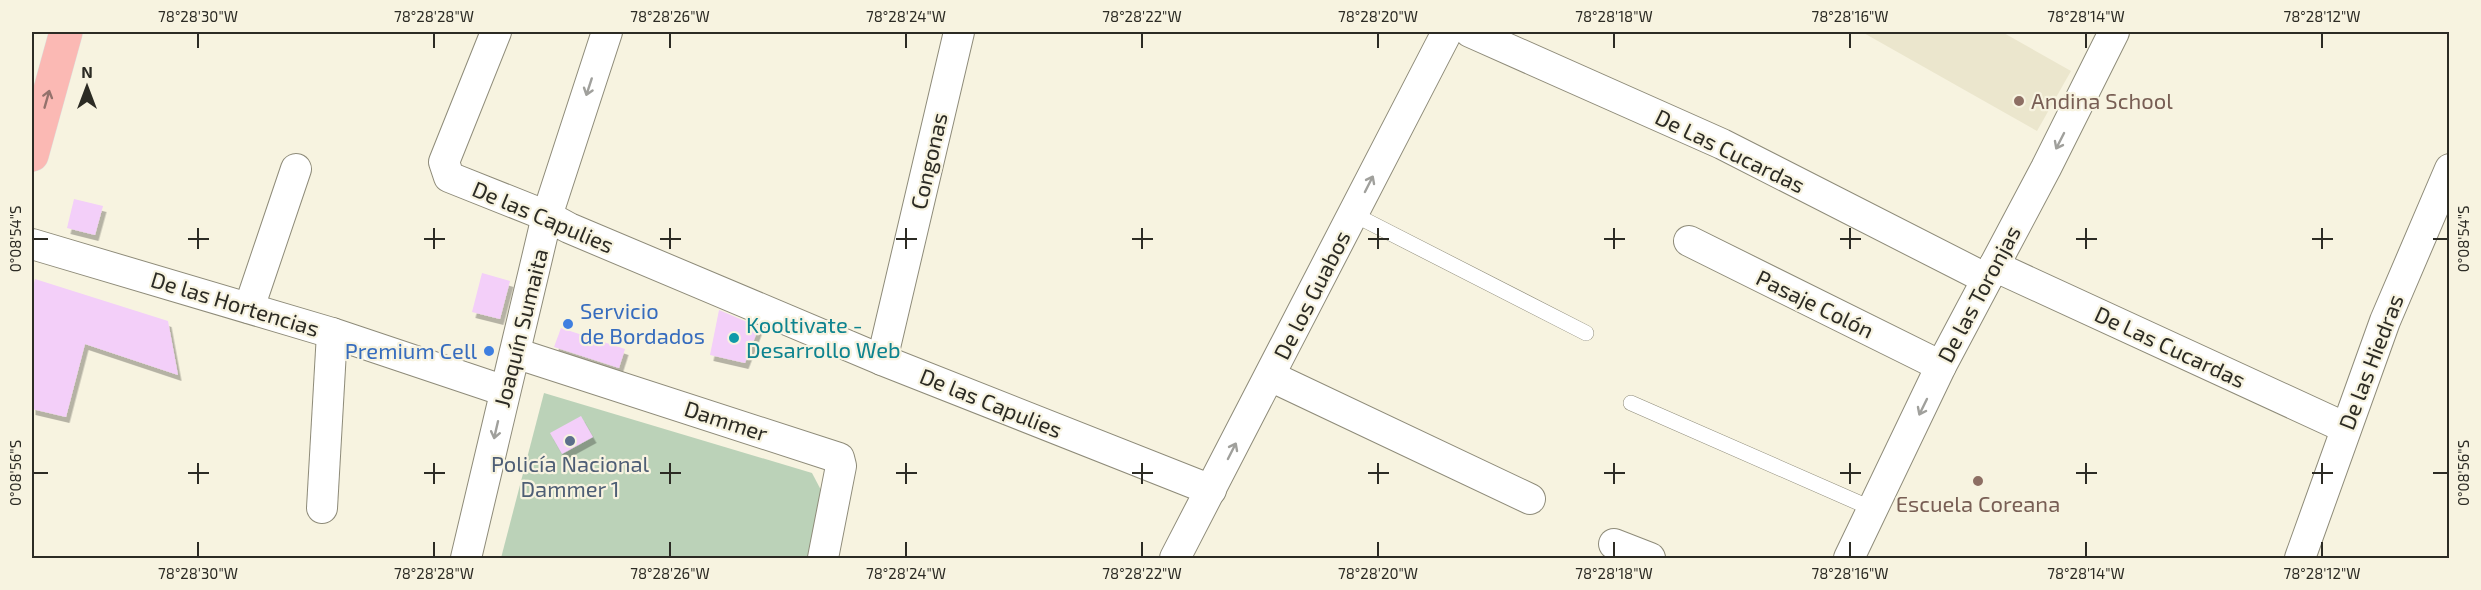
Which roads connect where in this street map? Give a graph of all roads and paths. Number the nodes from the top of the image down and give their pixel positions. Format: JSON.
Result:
{"nodes":[{"id":1,"x":66,"y":32,"type":"edge"},
{"id":2,"x":496,"y":32,"type":"edge"},
{"id":3,"x":607,"y":32,"type":"edge"},
{"id":4,"x":959,"y":32,"type":"edge"},
{"id":5,"x":1447,"y":32,"type":"edge"},
{"id":6,"x":1470,"y":32,"type":"edge"},
{"id":7,"x":2114,"y":32,"type":"edge"},
{"id":8,"x":32,"y":155,"type":"edge"},
{"id":9,"x":296,"y":169,"type":"dead end"},
{"id":10,"x":2450,"y":169,"type":"edge"},
{"id":11,"x":1353,"y":214,"type":"junction"},
{"id":12,"x":547,"y":216,"type":"junction"},
{"id":13,"x":1689,"y":241,"type":"dead end"},
{"id":14,"x":32,"y":244,"type":"edge"},
{"id":15,"x":1990,"y":273,"type":"junction"},
{"id":16,"x":249,"y":308,"type":"junction"},
{"id":17,"x":332,"y":333,"type":"junction"},
{"id":18,"x":1586,"y":333,"type":"dead end"},
{"id":19,"x":515,"y":353,"type":"junction"},
{"id":20,"x":882,"y":360,"type":"junction"},
{"id":21,"x":1941,"y":366,"type":"junction"},
{"id":22,"x":1270,"y":376,"type":"junction"},
{"id":23,"x":505,"y":391,"type":"junction"},
{"id":24,"x":1630,"y":403,"type":"dead end"},
{"id":25,"x":2346,"y":428,"type":"junction"},
{"id":26,"x":1211,"y":490,"type":"junction"},
{"id":27,"x":1530,"y":499,"type":"dead end"},
{"id":28,"x":322,"y":508,"type":"dead end"},
{"id":29,"x":1873,"y":509,"type":"junction"},
{"id":30,"x":1614,"y":544,"type":"dead end"},
{"id":31,"x":466,"y":558,"type":"edge"},
{"id":32,"x":824,"y":558,"type":"edge"},
{"id":33,"x":1175,"y":558,"type":"edge"},
{"id":34,"x":1650,"y":558,"type":"edge"},
{"id":35,"x":1849,"y":558,"type":"edge"},
{"id":36,"x":2300,"y":558,"type":"edge"}],
"edges":[{"from":8,"to":1,"type":"main road","one_way":true},
{"from":2,"to":12,"type":"street","name":"De las Capulies"},
{"from":3,"to":12,"type":"street","name":"Joaquín Sumaita","one_way":true},
{"from":4,"to":20,"type":"street","name":"Congonas"},
{"from":11,"to":5,"type":"street","name":"De los Guabos","one_way":true},
{"from":6,"to":15,"type":"street","name":"De Las Cucardas"},
{"from":7,"to":15,"type":"street","name":"De las Toronjas","one_way":true},
{"from":9,"to":16,"type":"street"},
{"from":10,"to":25,"type":"street","name":"De las Hiedras"},
{"from":11,"to":18,"type":"lane"},
{"from":11,"to":22,"type":"street","name":"De los Guabos"},
{"from":12,"to":19,"type":"street","name":"Joaquín Sumaita"},
{"from":12,"to":20,"type":"street","name":"De las Capulies"},
{"from":13,"to":21,"type":"street","name":"Pasaje Colón"},
{"from":14,"to":16,"type":"street","name":"De las Hortencias"},
{"from":15,"to":21,"type":"street","name":"De las Toronjas"},
{"from":15,"to":25,"type":"street","name":"De Las Cucardas"},
{"from":16,"to":17,"type":"street","name":"De las Hortencias"},
{"from":17,"to":23,"type":"street","name":"De las Hortencias"},
{"from":17,"to":28,"type":"street"},
{"from":19,"to":23,"type":"street","name":"Joaquín Sumaita"},
{"from":19,"to":32,"type":"street","name":"Dammer"},
{"from":20,"to":26,"type":"street","name":"De las Capulies"},
{"from":21,"to":29,"type":"street","name":"De las Toronjas","one_way":true},
{"from":26,"to":22,"type":"street","name":"De los Guabos","one_way":true},
{"from":22,"to":27,"type":"street"},
{"from":23,"to":31,"type":"street","name":"Joaquín Sumaita","one_way":true},
{"from":24,"to":29,"type":"lane"},
{"from":25,"to":36,"type":"street","name":"De las Hiedras"},
{"from":26,"to":33,"type":"street","name":"De los Guabos"},
{"from":29,"to":35,"type":"street","name":"De las Toronjas"},
{"from":30,"to":34,"type":"street"}]}
